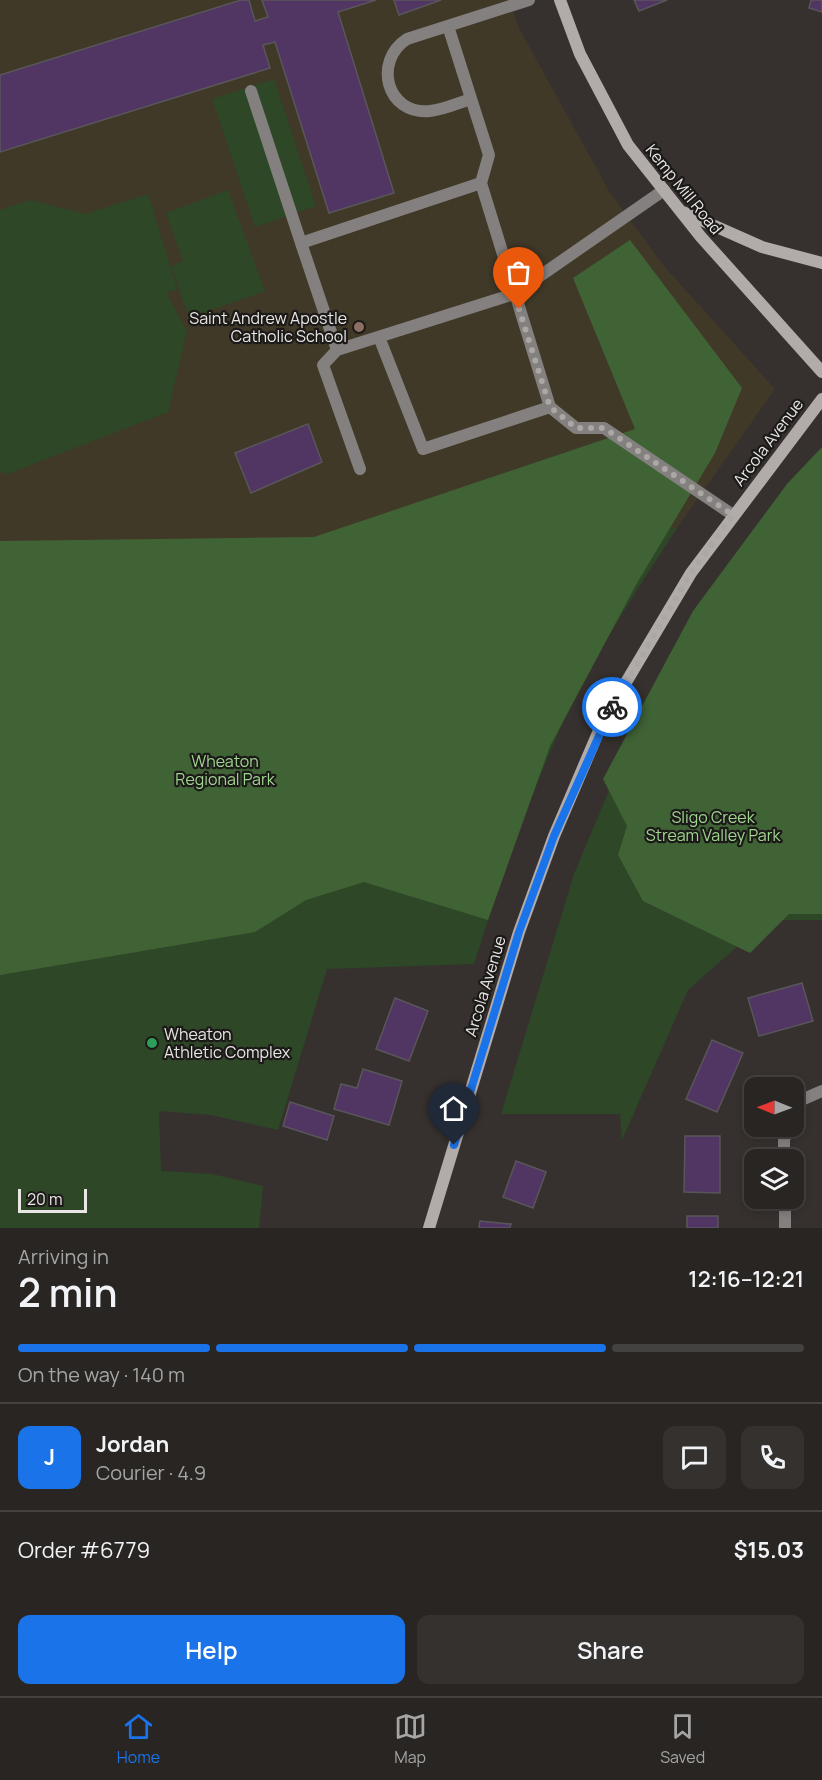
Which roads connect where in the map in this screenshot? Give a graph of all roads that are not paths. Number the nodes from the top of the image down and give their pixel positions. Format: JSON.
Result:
{"nodes":[{"id":1,"x":529,"y":0,"type":"edge"},
{"id":2,"x":560,"y":0,"type":"edge"},
{"id":3,"x":448,"y":26,"type":"junction"},
{"id":4,"x":251,"y":91,"type":"dead end"},
{"id":5,"x":471,"y":99,"type":"junction"},
{"id":6,"x":481,"y":183,"type":"junction"},
{"id":7,"x":664,"y":190,"type":"junction"},
{"id":8,"x":679,"y":211,"type":"junction"},
{"id":9,"x":302,"y":243,"type":"junction"},
{"id":10,"x":822,"y":263,"type":"edge"},
{"id":11,"x":514,"y":294,"type":"junction"},
{"id":12,"x":379,"y":337,"type":"junction"},
{"id":13,"x":337,"y":350,"type":"junction"},
{"id":14,"x":822,"y":372,"type":"edge"},
{"id":15,"x":822,"y":399,"type":"edge"},
{"id":16,"x":550,"y":407,"type":"junction"},
{"id":17,"x":360,"y":469,"type":"dead end"},
{"id":18,"x":733,"y":515,"type":"junction"},
{"id":19,"x":822,"y":1091,"type":"edge"},
{"id":20,"x":804,"y":1099,"type":"edge"},
{"id":21,"x":785,"y":1209,"type":"edge"},
{"id":22,"x":429,"y":1228,"type":"edge"},
{"id":23,"x":785,"y":1228,"type":"edge"}],
"edges":[{"from":1,"to":3,"type":"street"},
{"from":2,"to":7,"type":"street","name":"Kemp Mill Road"},
{"from":3,"to":5,"type":"street"},
{"from":3,"to":5,"type":"street"},
{"from":4,"to":9,"type":"street"},
{"from":5,"to":6,"type":"street"},
{"from":6,"to":9,"type":"street"},
{"from":6,"to":11,"type":"street"},
{"from":7,"to":8,"type":"street","name":"Kemp Mill Road"},
{"from":7,"to":11,"type":"street"},
{"from":8,"to":10,"type":"street"},
{"from":8,"to":14,"type":"street","name":"Kemp Mill Road"},
{"from":9,"to":13,"type":"street"},
{"from":11,"to":12,"type":"street"},
{"from":11,"to":16,"type":"street"},
{"from":12,"to":13,"type":"street"},
{"from":12,"to":16,"type":"street"},
{"from":13,"to":17,"type":"street"},
{"from":15,"to":18,"type":"street","name":"Arcola Avenue"},
{"from":16,"to":18,"type":"street"},
{"from":18,"to":22,"type":"street","name":"Arcola Avenue"},
{"from":19,"to":20,"type":"street"},
{"from":21,"to":23,"type":"street"}]}
